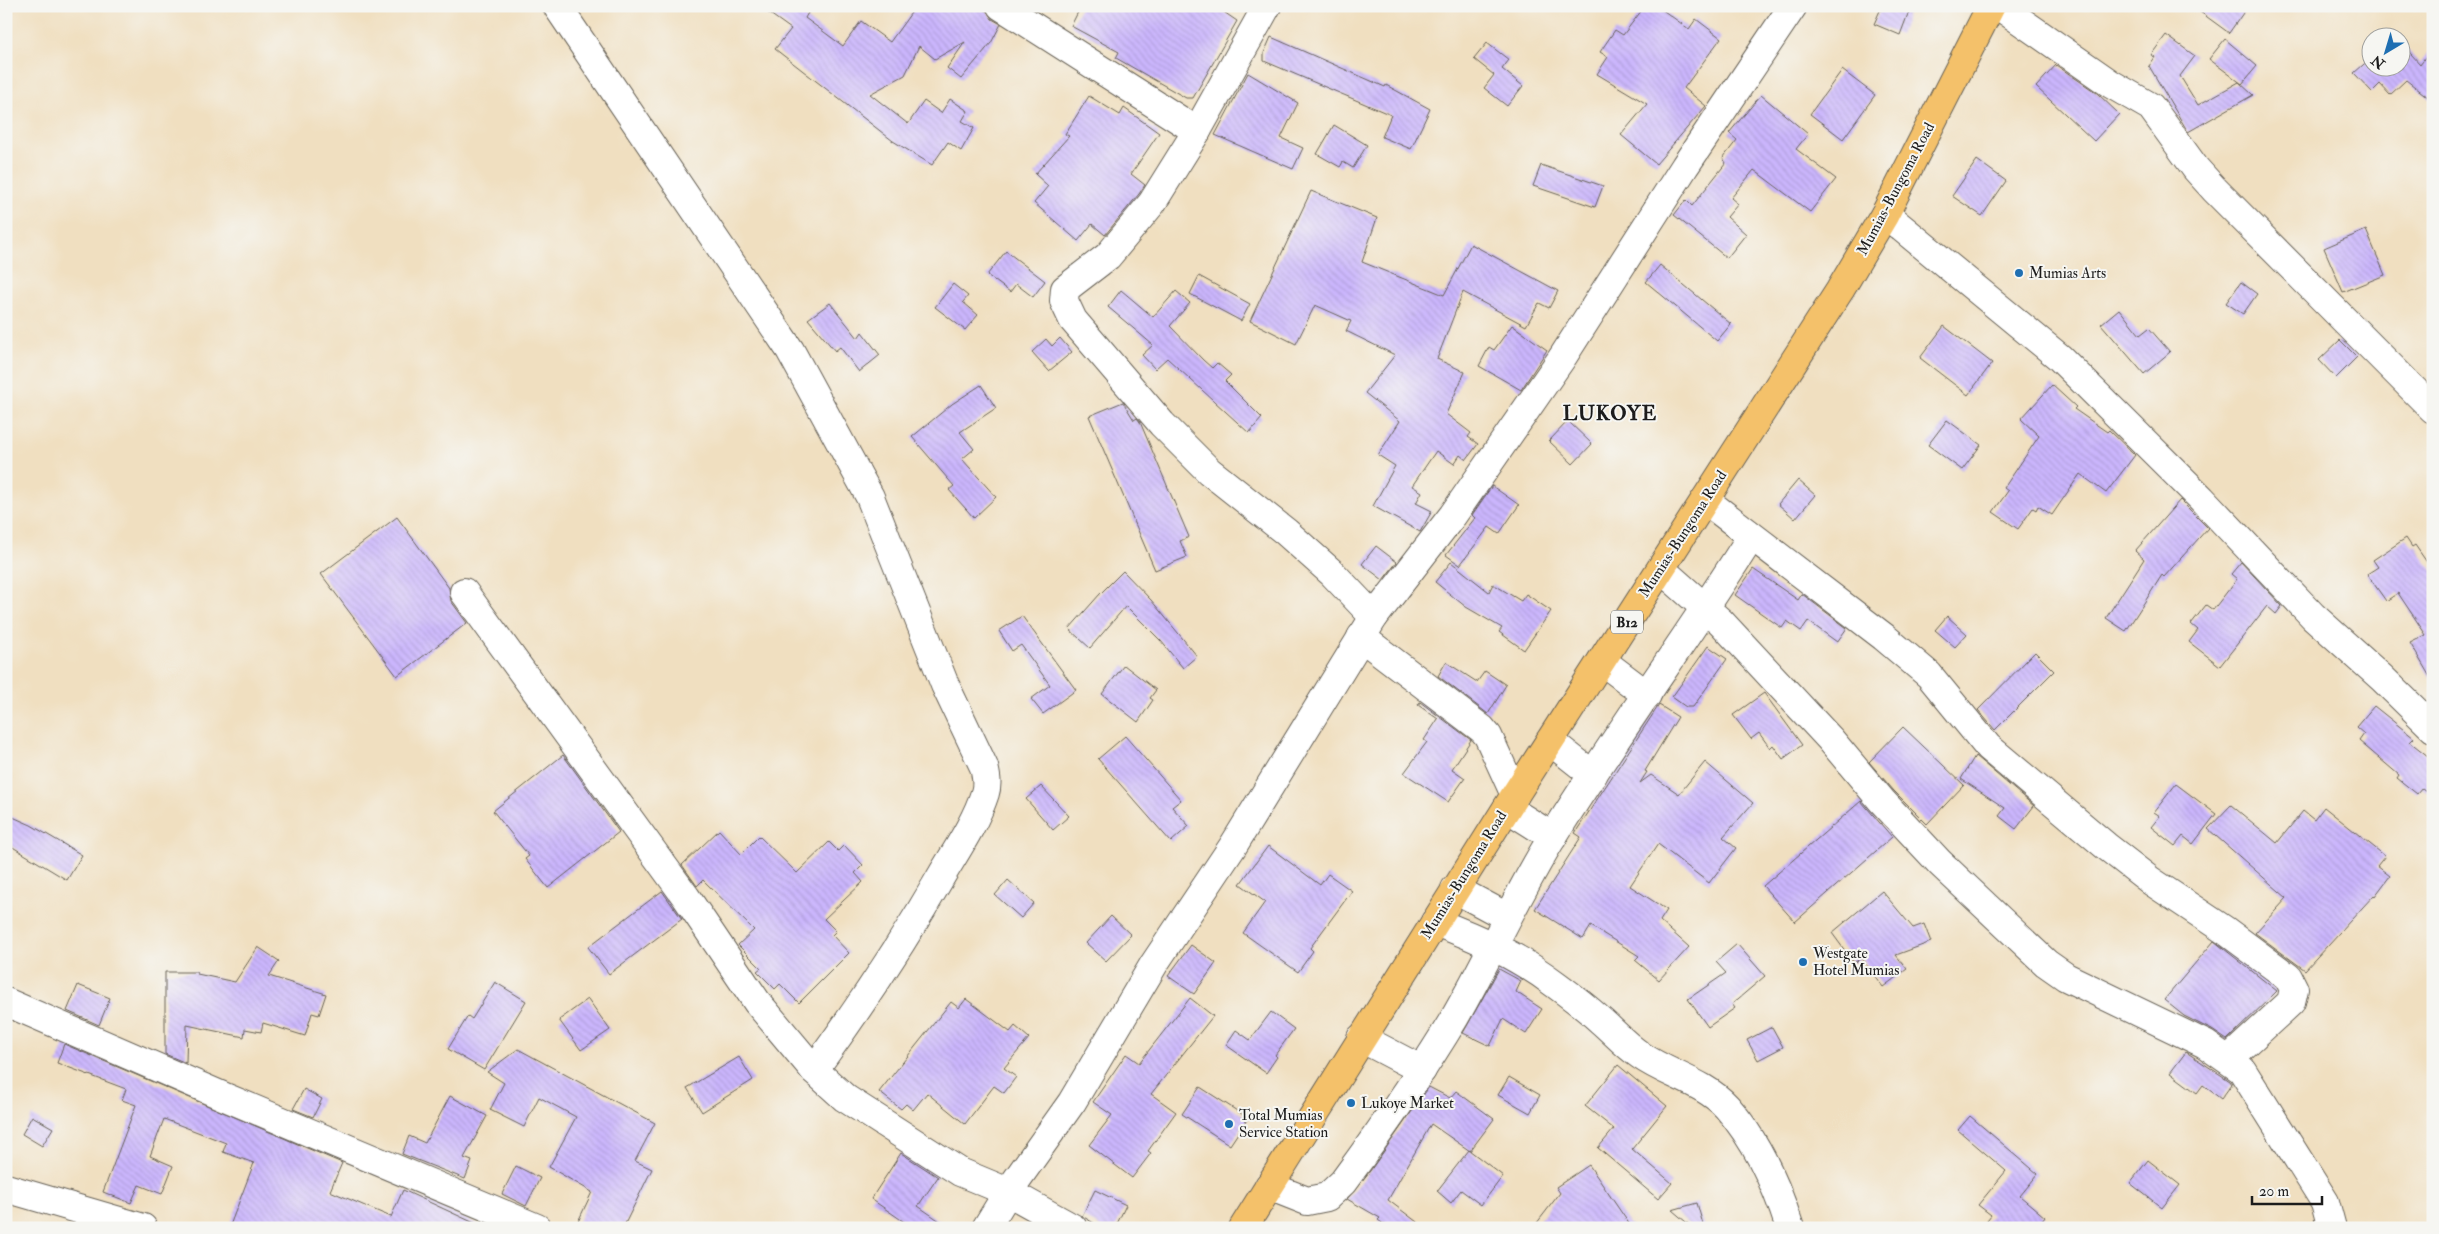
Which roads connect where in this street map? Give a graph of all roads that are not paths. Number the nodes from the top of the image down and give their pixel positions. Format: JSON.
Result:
{"nodes":[{"id":1,"x":557,"y":6,"type":"edge"},
{"id":2,"x":1001,"y":6,"type":"edge"},
{"id":3,"x":1267,"y":6,"type":"edge"},
{"id":4,"x":1793,"y":6,"type":"edge"},
{"id":5,"x":1991,"y":6,"type":"edge"},
{"id":6,"x":1999,"y":6,"type":"edge"},
{"id":7,"x":1197,"y":131,"type":"junction"},
{"id":8,"x":1885,"y":214,"type":"junction"},
{"id":9,"x":2433,"y":409,"type":"edge"},
{"id":10,"x":1705,"y":500,"type":"junction"},
{"id":11,"x":1751,"y":537,"type":"junction"},
{"id":12,"x":1661,"y":569,"type":"junction"},
{"id":13,"x":464,"y":592,"type":"dead end"},
{"id":14,"x":1706,"y":609,"type":"junction"},
{"id":15,"x":1368,"y":627,"type":"junction"},
{"id":16,"x":1602,"y":661,"type":"junction"},
{"id":17,"x":1647,"y":695,"type":"junction"},
{"id":18,"x":2433,"y":728,"type":"edge"},
{"id":19,"x":1550,"y":741,"type":"junction"},
{"id":20,"x":1594,"y":775,"type":"junction"},
{"id":21,"x":1511,"y":801,"type":"junction"},
{"id":22,"x":1553,"y":837,"type":"junction"},
{"id":23,"x":1455,"y":889,"type":"junction"},
{"id":24,"x":1507,"y":917,"type":"junction"},
{"id":25,"x":1435,"y":922,"type":"junction"},
{"id":26,"x":1492,"y":945,"type":"junction"},
{"id":27,"x":6,"y":1002,"type":"edge"},
{"id":28,"x":1361,"y":1038,"type":"junction"},
{"id":29,"x":2229,"y":1059,"type":"junction"},
{"id":30,"x":814,"y":1070,"type":"junction"},
{"id":31,"x":1422,"y":1070,"type":"junction"},
{"id":32,"x":1269,"y":1186,"type":"junction"},
{"id":33,"x":6,"y":1188,"type":"edge"},
{"id":34,"x":1008,"y":1192,"type":"junction"},
{"id":35,"x":137,"y":1227,"type":"edge"},
{"id":36,"x":537,"y":1228,"type":"edge"},
{"id":37,"x":986,"y":1228,"type":"edge"},
{"id":38,"x":1073,"y":1228,"type":"edge"},
{"id":39,"x":1243,"y":1228,"type":"edge"},
{"id":40,"x":1790,"y":1228,"type":"edge"},
{"id":41,"x":2332,"y":1228,"type":"edge"}],
"edges":[{"from":1,"to":30,"type":"street"},
{"from":2,"to":7,"type":"street"},
{"from":3,"to":7,"type":"street"},
{"from":4,"to":15,"type":"street"},
{"from":5,"to":8,"type":"highway","name":"Mumias-Bungoma Road","number":"B12"},
{"from":6,"to":9,"type":"street"},
{"from":7,"to":15,"type":"street"},
{"from":8,"to":10,"type":"highway","name":"Mumias-Bungoma Road","number":"B12"},
{"from":8,"to":18,"type":"street"},
{"from":10,"to":11,"type":"street"},
{"from":10,"to":12,"type":"highway","name":"Mumias-Bungoma Road","number":"B12"},
{"from":11,"to":14,"type":"street"},
{"from":11,"to":29,"type":"street"},
{"from":12,"to":14,"type":"street"},
{"from":12,"to":16,"type":"highway","name":"Mumias-Bungoma Road","number":"B12"},
{"from":13,"to":30,"type":"street"},
{"from":14,"to":17,"type":"street"},
{"from":14,"to":29,"type":"street"},
{"from":15,"to":21,"type":"street"},
{"from":15,"to":34,"type":"street"},
{"from":16,"to":17,"type":"street"},
{"from":16,"to":19,"type":"highway","name":"Mumias-Bungoma Road","number":"B12"},
{"from":17,"to":20,"type":"street"},
{"from":19,"to":20,"type":"street"},
{"from":19,"to":21,"type":"highway","name":"Mumias-Bungoma Road","number":"B12"},
{"from":20,"to":22,"type":"street"},
{"from":21,"to":22,"type":"street"},
{"from":21,"to":23,"type":"highway","name":"Mumias-Bungoma Road","number":"B12"},
{"from":22,"to":24,"type":"street"},
{"from":23,"to":24,"type":"street"},
{"from":23,"to":25,"type":"highway","name":"Mumias-Bungoma Road","number":"B12"},
{"from":24,"to":26,"type":"street"},
{"from":25,"to":26,"type":"street"},
{"from":25,"to":28,"type":"highway","name":"Mumias-Bungoma Road","number":"B12"},
{"from":26,"to":31,"type":"street"},
{"from":26,"to":40,"type":"street"},
{"from":27,"to":36,"type":"street"},
{"from":28,"to":31,"type":"street"},
{"from":28,"to":32,"type":"highway","name":"Mumias-Bungoma Road","number":"B12"},
{"from":29,"to":41,"type":"street"},
{"from":30,"to":34,"type":"street"},
{"from":31,"to":32,"type":"street"},
{"from":32,"to":39,"type":"highway","name":"Mumias-Bungoma Road","number":"B12"},
{"from":33,"to":35,"type":"street"},
{"from":34,"to":37,"type":"street"},
{"from":34,"to":38,"type":"street"}]}
